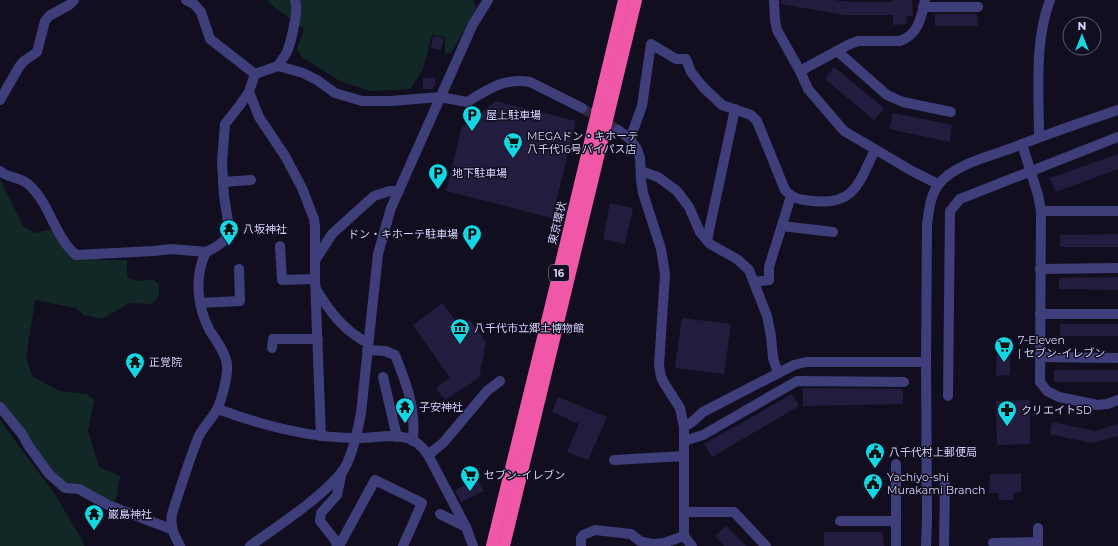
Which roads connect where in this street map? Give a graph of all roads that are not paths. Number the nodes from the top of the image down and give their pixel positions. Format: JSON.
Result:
{"nodes":[{"id":1,"x":74,"y":0,"type":"edge"},
{"id":2,"x":186,"y":0,"type":"edge"},
{"id":3,"x":295,"y":0,"type":"edge"},
{"id":4,"x":488,"y":0,"type":"edge"},
{"id":5,"x":624,"y":0,"type":"edge"},
{"id":6,"x":636,"y":0,"type":"edge"},
{"id":7,"x":774,"y":0,"type":"edge"},
{"id":8,"x":1050,"y":0,"type":"edge"},
{"id":9,"x":924,"y":3,"type":"edge"},
{"id":10,"x":978,"y":6,"type":"dead end"},
{"id":11,"x":837,"y":51,"type":"junction"},
{"id":12,"x":278,"y":66,"type":"junction"},
{"id":13,"x":800,"y":71,"type":"junction"},
{"id":14,"x":255,"y":74,"type":"junction"},
{"id":15,"x":249,"y":92,"type":"junction"},
{"id":16,"x":440,"y":97,"type":"junction"},
{"id":17,"x":0,"y":100,"type":"edge"},
{"id":18,"x":582,"y":108,"type":"tunnel mouth"},
{"id":19,"x":735,"y":109,"type":"junction"},
{"id":20,"x":1118,"y":110,"type":"edge"},
{"id":21,"x":951,"y":112,"type":"dead end"},
{"id":22,"x":618,"y":130,"type":"tunnel mouth"},
{"id":23,"x":1039,"y":137,"type":"junction"},
{"id":24,"x":1118,"y":137,"type":"edge"},
{"id":25,"x":630,"y":139,"type":"junction"},
{"id":26,"x":1022,"y":144,"type":"junction"},
{"id":27,"x":875,"y":150,"type":"junction"},
{"id":28,"x":0,"y":171,"type":"edge"},
{"id":29,"x":641,"y":171,"type":"junction"},
{"id":30,"x":1031,"y":171,"type":"junction"},
{"id":31,"x":251,"y":180,"type":"dead end"},
{"id":32,"x":223,"y":182,"type":"junction"},
{"id":33,"x":938,"y":184,"type":"junction"},
{"id":34,"x":399,"y":191,"type":"junction"},
{"id":35,"x":791,"y":196,"type":"junction"},
{"id":36,"x":1041,"y":211,"type":"junction"},
{"id":37,"x":1118,"y":211,"type":"edge"},
{"id":38,"x":782,"y":226,"type":"junction"},
{"id":39,"x":833,"y":232,"type":"dead end"},
{"id":40,"x":707,"y":240,"type":"junction"},
{"id":41,"x":280,"y":246,"type":"dead end"},
{"id":42,"x":206,"y":252,"type":"junction"},
{"id":43,"x":316,"y":259,"type":"junction"},
{"id":44,"x":1118,"y":268,"type":"edge"},
{"id":45,"x":239,"y":269,"type":"dead end"},
{"id":46,"x":1040,"y":269,"type":"junction"},
{"id":47,"x":754,"y":282,"type":"junction"},
{"id":48,"x":315,"y":284,"type":"junction"},
{"id":49,"x":200,"y":303,"type":"junction"},
{"id":50,"x":1040,"y":314,"type":"junction"},
{"id":51,"x":1118,"y":314,"type":"edge"},
{"id":52,"x":318,"y":339,"type":"junction"},
{"id":53,"x":368,"y":346,"type":"junction"},
{"id":54,"x":272,"y":348,"type":"dead end"},
{"id":55,"x":1040,"y":357,"type":"junction"},
{"id":56,"x":1118,"y":358,"type":"edge"},
{"id":57,"x":926,"y":362,"type":"junction"},
{"id":58,"x":778,"y":373,"type":"junction"},
{"id":59,"x":383,"y":377,"type":"dead end"},
{"id":60,"x":500,"y":381,"type":"dead end"},
{"id":61,"x":904,"y":382,"type":"dead end"},
{"id":62,"x":948,"y":396,"type":"dead end"},
{"id":63,"x":1118,"y":400,"type":"edge"},
{"id":64,"x":0,"y":407,"type":"edge"},
{"id":65,"x":218,"y":409,"type":"junction"},
{"id":66,"x":684,"y":427,"type":"junction"},
{"id":67,"x":321,"y":436,"type":"junction"},
{"id":68,"x":397,"y":437,"type":"junction"},
{"id":69,"x":355,"y":438,"type":"junction"},
{"id":70,"x":413,"y":441,"type":"junction"},
{"id":71,"x":684,"y":441,"type":"junction"},
{"id":72,"x":428,"y":455,"type":"junction"},
{"id":73,"x":684,"y":456,"type":"junction"},
{"id":74,"x":614,"y":460,"type":"dead end"},
{"id":75,"x":896,"y":464,"type":"dead end"},
{"id":76,"x":342,"y":471,"type":"junction"},
{"id":77,"x":945,"y":484,"type":"dead end"},
{"id":78,"x":684,"y":512,"type":"junction"},
{"id":79,"x":440,"y":514,"type":"dead end"},
{"id":80,"x":840,"y":521,"type":"dead end"},
{"id":81,"x":896,"y":521,"type":"junction"},
{"id":82,"x":466,"y":527,"type":"junction"},
{"id":83,"x":1038,"y":528,"type":"dead end"},
{"id":84,"x":172,"y":529,"type":"junction"},
{"id":85,"x":684,"y":536,"type":"junction"},
{"id":86,"x":992,"y":543,"type":"dead end"},
{"id":87,"x":1038,"y":544,"type":"edge"},
{"id":88,"x":180,"y":546,"type":"edge"},
{"id":89,"x":250,"y":546,"type":"edge"},
{"id":90,"x":338,"y":546,"type":"edge"},
{"id":91,"x":403,"y":546,"type":"edge"},
{"id":92,"x":473,"y":546,"type":"edge"},
{"id":93,"x":492,"y":546,"type":"edge"},
{"id":94,"x":504,"y":546,"type":"edge"},
{"id":95,"x":580,"y":546,"type":"edge"},
{"id":96,"x":692,"y":546,"type":"edge"},
{"id":97,"x":766,"y":546,"type":"edge"},
{"id":98,"x":896,"y":546,"type":"edge"},
{"id":99,"x":926,"y":546,"type":"edge"},
{"id":100,"x":944,"y":546,"type":"edge"}],
"edges":[{"from":1,"to":17,"type":"street"},
{"from":2,"to":14,"type":"street"},
{"from":3,"to":12,"type":"street"},
{"from":4,"to":16,"type":"street"},
{"from":5,"to":93,"type":"highway","name":"東京環状","number":"16"},
{"from":6,"to":94,"type":"highway","number":"16"},
{"from":7,"to":13,"type":"street"},
{"from":8,"to":23,"type":"street"},
{"from":9,"to":10,"type":"street"},
{"from":9,"to":11,"type":"street"},
{"from":11,"to":13,"type":"street"},
{"from":11,"to":21,"type":"street"},
{"from":12,"to":14,"type":"street"},
{"from":12,"to":16,"type":"street"},
{"from":13,"to":27,"type":"street"},
{"from":14,"to":15,"type":"street"},
{"from":15,"to":32,"type":"street"},
{"from":15,"to":43,"type":"street"},
{"from":16,"to":18,"type":"street"},
{"from":16,"to":34,"type":"street"},
{"from":19,"to":25,"type":"street"},
{"from":19,"to":35,"type":"street"},
{"from":19,"to":40,"type":"street"},
{"from":20,"to":23,"type":"street"},
{"from":22,"to":25,"type":"street"},
{"from":23,"to":26,"type":"street"},
{"from":24,"to":30,"type":"street"},
{"from":25,"to":29,"type":"street"},
{"from":26,"to":30,"type":"street"},
{"from":26,"to":33,"type":"street"},
{"from":27,"to":33,"type":"street"},
{"from":27,"to":35,"type":"street"},
{"from":28,"to":42,"type":"street"},
{"from":29,"to":40,"type":"street"},
{"from":29,"to":66,"type":"street"},
{"from":30,"to":36,"type":"street"},
{"from":30,"to":62,"type":"street"},
{"from":31,"to":32,"type":"street"},
{"from":32,"to":42,"type":"street"},
{"from":33,"to":57,"type":"street"},
{"from":34,"to":43,"type":"street"},
{"from":34,"to":53,"type":"street"},
{"from":35,"to":38,"type":"street"},
{"from":36,"to":37,"type":"street"},
{"from":36,"to":46,"type":"street"},
{"from":38,"to":39,"type":"street"},
{"from":38,"to":47,"type":"street"},
{"from":40,"to":47,"type":"street"},
{"from":41,"to":48,"type":"street"},
{"from":42,"to":49,"type":"street"},
{"from":43,"to":48,"type":"street"},
{"from":44,"to":46,"type":"street"},
{"from":45,"to":49,"type":"street"},
{"from":46,"to":50,"type":"street"},
{"from":47,"to":58,"type":"street"},
{"from":48,"to":52,"type":"street"},
{"from":48,"to":53,"type":"street"},
{"from":49,"to":65,"type":"street"},
{"from":50,"to":51,"type":"street"},
{"from":50,"to":55,"type":"street"},
{"from":52,"to":54,"type":"street"},
{"from":52,"to":67,"type":"street"},
{"from":53,"to":69,"type":"street"},
{"from":53,"to":70,"type":"street"},
{"from":55,"to":56,"type":"street"},
{"from":55,"to":63,"type":"street"},
{"from":57,"to":58,"type":"street"},
{"from":57,"to":99,"type":"street"},
{"from":58,"to":66,"type":"street"},
{"from":59,"to":68,"type":"street"},
{"from":60,"to":72,"type":"street"},
{"from":61,"to":71,"type":"street"},
{"from":64,"to":84,"type":"street"},
{"from":65,"to":67,"type":"street"},
{"from":65,"to":84,"type":"street"},
{"from":66,"to":71,"type":"street"},
{"from":67,"to":69,"type":"street"},
{"from":68,"to":69,"type":"street"},
{"from":68,"to":70,"type":"street"},
{"from":69,"to":76,"type":"street"},
{"from":70,"to":72,"type":"street"},
{"from":71,"to":73,"type":"street"},
{"from":72,"to":82,"type":"street"},
{"from":73,"to":74,"type":"street"},
{"from":73,"to":78,"type":"street"},
{"from":75,"to":81,"type":"street"},
{"from":76,"to":89,"type":"street"},
{"from":76,"to":90,"type":"street"},
{"from":77,"to":100,"type":"street"},
{"from":78,"to":85,"type":"street"},
{"from":78,"to":97,"type":"street"},
{"from":79,"to":82,"type":"street"},
{"from":80,"to":81,"type":"street"},
{"from":81,"to":98,"type":"street"},
{"from":82,"to":92,"type":"street"},
{"from":83,"to":87,"type":"street"},
{"from":84,"to":88,"type":"street"},
{"from":85,"to":95,"type":"street"},
{"from":85,"to":96,"type":"street"},
{"from":86,"to":87,"type":"street"},
{"from":90,"to":91,"type":"street"}]}
